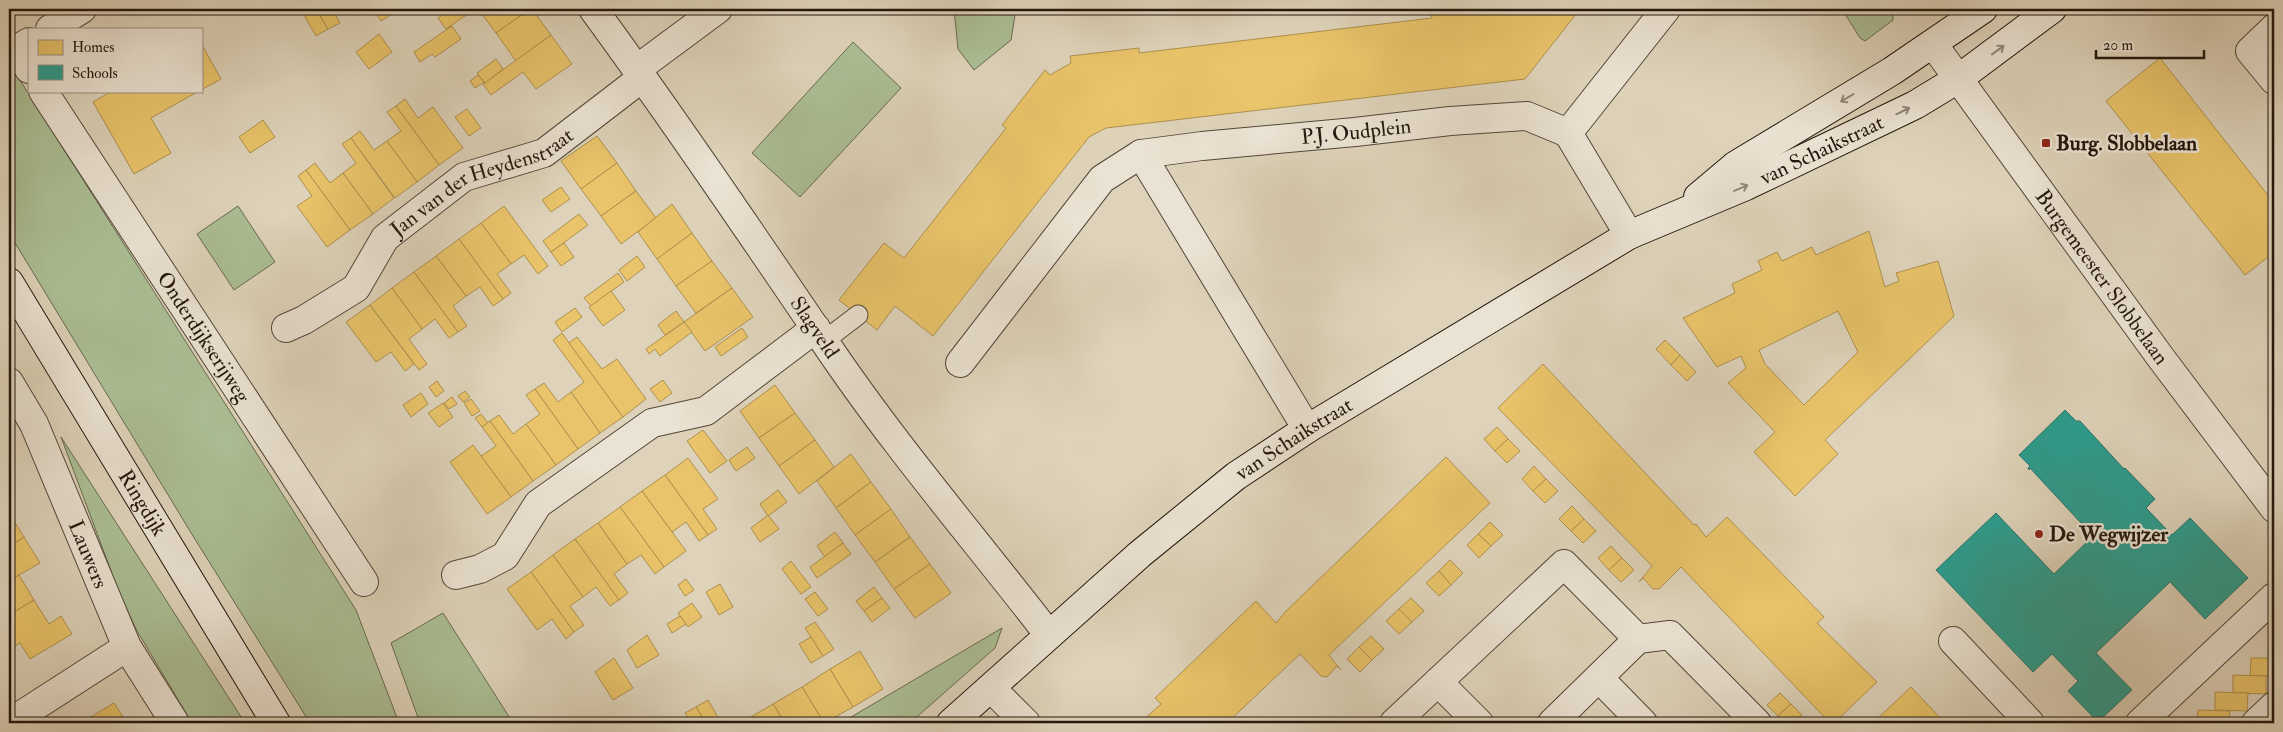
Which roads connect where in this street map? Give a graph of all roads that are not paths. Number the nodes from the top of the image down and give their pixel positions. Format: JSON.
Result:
{"nodes":[{"id":1,"x":82,"y":9,"type":"edge"},
{"id":2,"x":593,"y":9,"type":"edge"},
{"id":3,"x":718,"y":9,"type":"edge"},
{"id":4,"x":1666,"y":9,"type":"edge"},
{"id":5,"x":1983,"y":9,"type":"edge"},
{"id":6,"x":2052,"y":9,"type":"edge"},
{"id":7,"x":52,"y":28,"type":"edge"},
{"id":8,"x":2274,"y":28,"type":"edge"},
{"id":9,"x":1933,"y":44,"type":"junction"},
{"id":10,"x":640,"y":73,"type":"junction"},
{"id":11,"x":1958,"y":79,"type":"junction"},
{"id":12,"x":2274,"y":80,"type":"edge"},
{"id":13,"x":44,"y":92,"type":"edge"},
{"id":14,"x":1568,"y":133,"type":"junction"},
{"id":15,"x":1141,"y":154,"type":"junction"},
{"id":16,"x":1680,"y":213,"type":"junction"},
{"id":17,"x":1628,"y":235,"type":"junction"},
{"id":18,"x":9,"y":282,"type":"edge"},
{"id":19,"x":858,"y":315,"type":"dead end"},
{"id":20,"x":286,"y":328,"type":"dead end"},
{"id":21,"x":820,"y":335,"type":"junction"},
{"id":22,"x":960,"y":363,"type":"dead end"},
{"id":23,"x":9,"y":382,"type":"edge"},
{"id":24,"x":1307,"y":429,"type":"junction"},
{"id":25,"x":2274,"y":508,"type":"edge"},
{"id":26,"x":456,"y":575,"type":"dead end"},
{"id":27,"x":364,"y":582,"type":"dead end"},
{"id":28,"x":2274,"y":598,"type":"edge"},
{"id":29,"x":1050,"y":635,"type":"junction"},
{"id":30,"x":1638,"y":639,"type":"junction"},
{"id":31,"x":1953,"y":641,"type":"dead end"},
{"id":32,"x":127,"y":647,"type":"junction"},
{"id":33,"x":1599,"y":678,"type":"junction"},
{"id":34,"x":1438,"y":682,"type":"junction"},
{"id":35,"x":991,"y":688,"type":"junction"},
{"id":36,"x":2274,"y":706,"type":"edge"},
{"id":37,"x":9,"y":723,"type":"edge"},
{"id":38,"x":175,"y":723,"type":"edge"},
{"id":39,"x":276,"y":723,"type":"edge"},
{"id":40,"x":951,"y":723,"type":"edge"},
{"id":41,"x":1026,"y":723,"type":"edge"},
{"id":42,"x":1394,"y":723,"type":"edge"},
{"id":43,"x":1479,"y":723,"type":"edge"},
{"id":44,"x":1552,"y":723,"type":"edge"},
{"id":45,"x":1643,"y":723,"type":"edge"},
{"id":46,"x":1758,"y":723,"type":"edge"},
{"id":47,"x":2030,"y":723,"type":"edge"},
{"id":48,"x":2140,"y":723,"type":"edge"},
{"id":49,"x":2256,"y":723,"type":"edge"}],
"edges":[{"from":1,"to":7,"type":"street"},
{"from":2,"to":10,"type":"street","name":"Slagveld"},
{"from":3,"to":10,"type":"street","name":"Jan van der Heydenstraat"},
{"from":4,"to":14,"type":"street"},
{"from":5,"to":9,"type":"street","name":"van Schaikstraat"},
{"from":11,"to":6,"type":"street","name":"van Schaikstraat","one_way":true},
{"from":8,"to":12,"type":"street"},
{"from":9,"to":11,"type":"street","name":"Burgemeester Slobbelaan"},
{"from":9,"to":16,"type":"street","name":"van Schaikstraat","one_way":true},
{"from":10,"to":20,"type":"street","name":"Jan van der Heydenstraat"},
{"from":10,"to":21,"type":"street","name":"Slagveld"},
{"from":16,"to":11,"type":"street","name":"van Schaikstraat","one_way":true},
{"from":11,"to":25,"type":"street","name":"Burgemeester Slobbelaan"},
{"from":13,"to":27,"type":"street","name":"Onderdijkserijweg"},
{"from":14,"to":15,"type":"street","name":"P.J. Oudplein"},
{"from":14,"to":17,"type":"street"},
{"from":15,"to":22,"type":"street","name":"P.J. Oudplein"},
{"from":15,"to":24,"type":"street"},
{"from":16,"to":17,"type":"street","name":"van Schaikstraat"},
{"from":17,"to":24,"type":"street","name":"van Schaikstraat"},
{"from":18,"to":39,"type":"street","name":"Ringdijk"},
{"from":19,"to":21,"type":"lane"},
{"from":21,"to":26,"type":"street"},
{"from":21,"to":29,"type":"street","name":"Slagveld"},
{"from":23,"to":32,"type":"street","name":"Lauwers"},
{"from":24,"to":29,"type":"street","name":"van Schaikstraat"},
{"from":28,"to":48,"type":"street"},
{"from":29,"to":35,"type":"street","name":"van Schaikstraat"},
{"from":30,"to":33,"type":"street"},
{"from":30,"to":34,"type":"street"},
{"from":30,"to":46,"type":"street"},
{"from":31,"to":47,"type":"street"},
{"from":32,"to":37,"type":"street"},
{"from":32,"to":38,"type":"street","name":"Lauwers"},
{"from":33,"to":44,"type":"street"},
{"from":33,"to":45,"type":"street"},
{"from":34,"to":42,"type":"street"},
{"from":34,"to":43,"type":"street"},
{"from":35,"to":40,"type":"street","name":"van Schaikstraat"},
{"from":35,"to":41,"type":"street"},
{"from":36,"to":49,"type":"street"}]}
